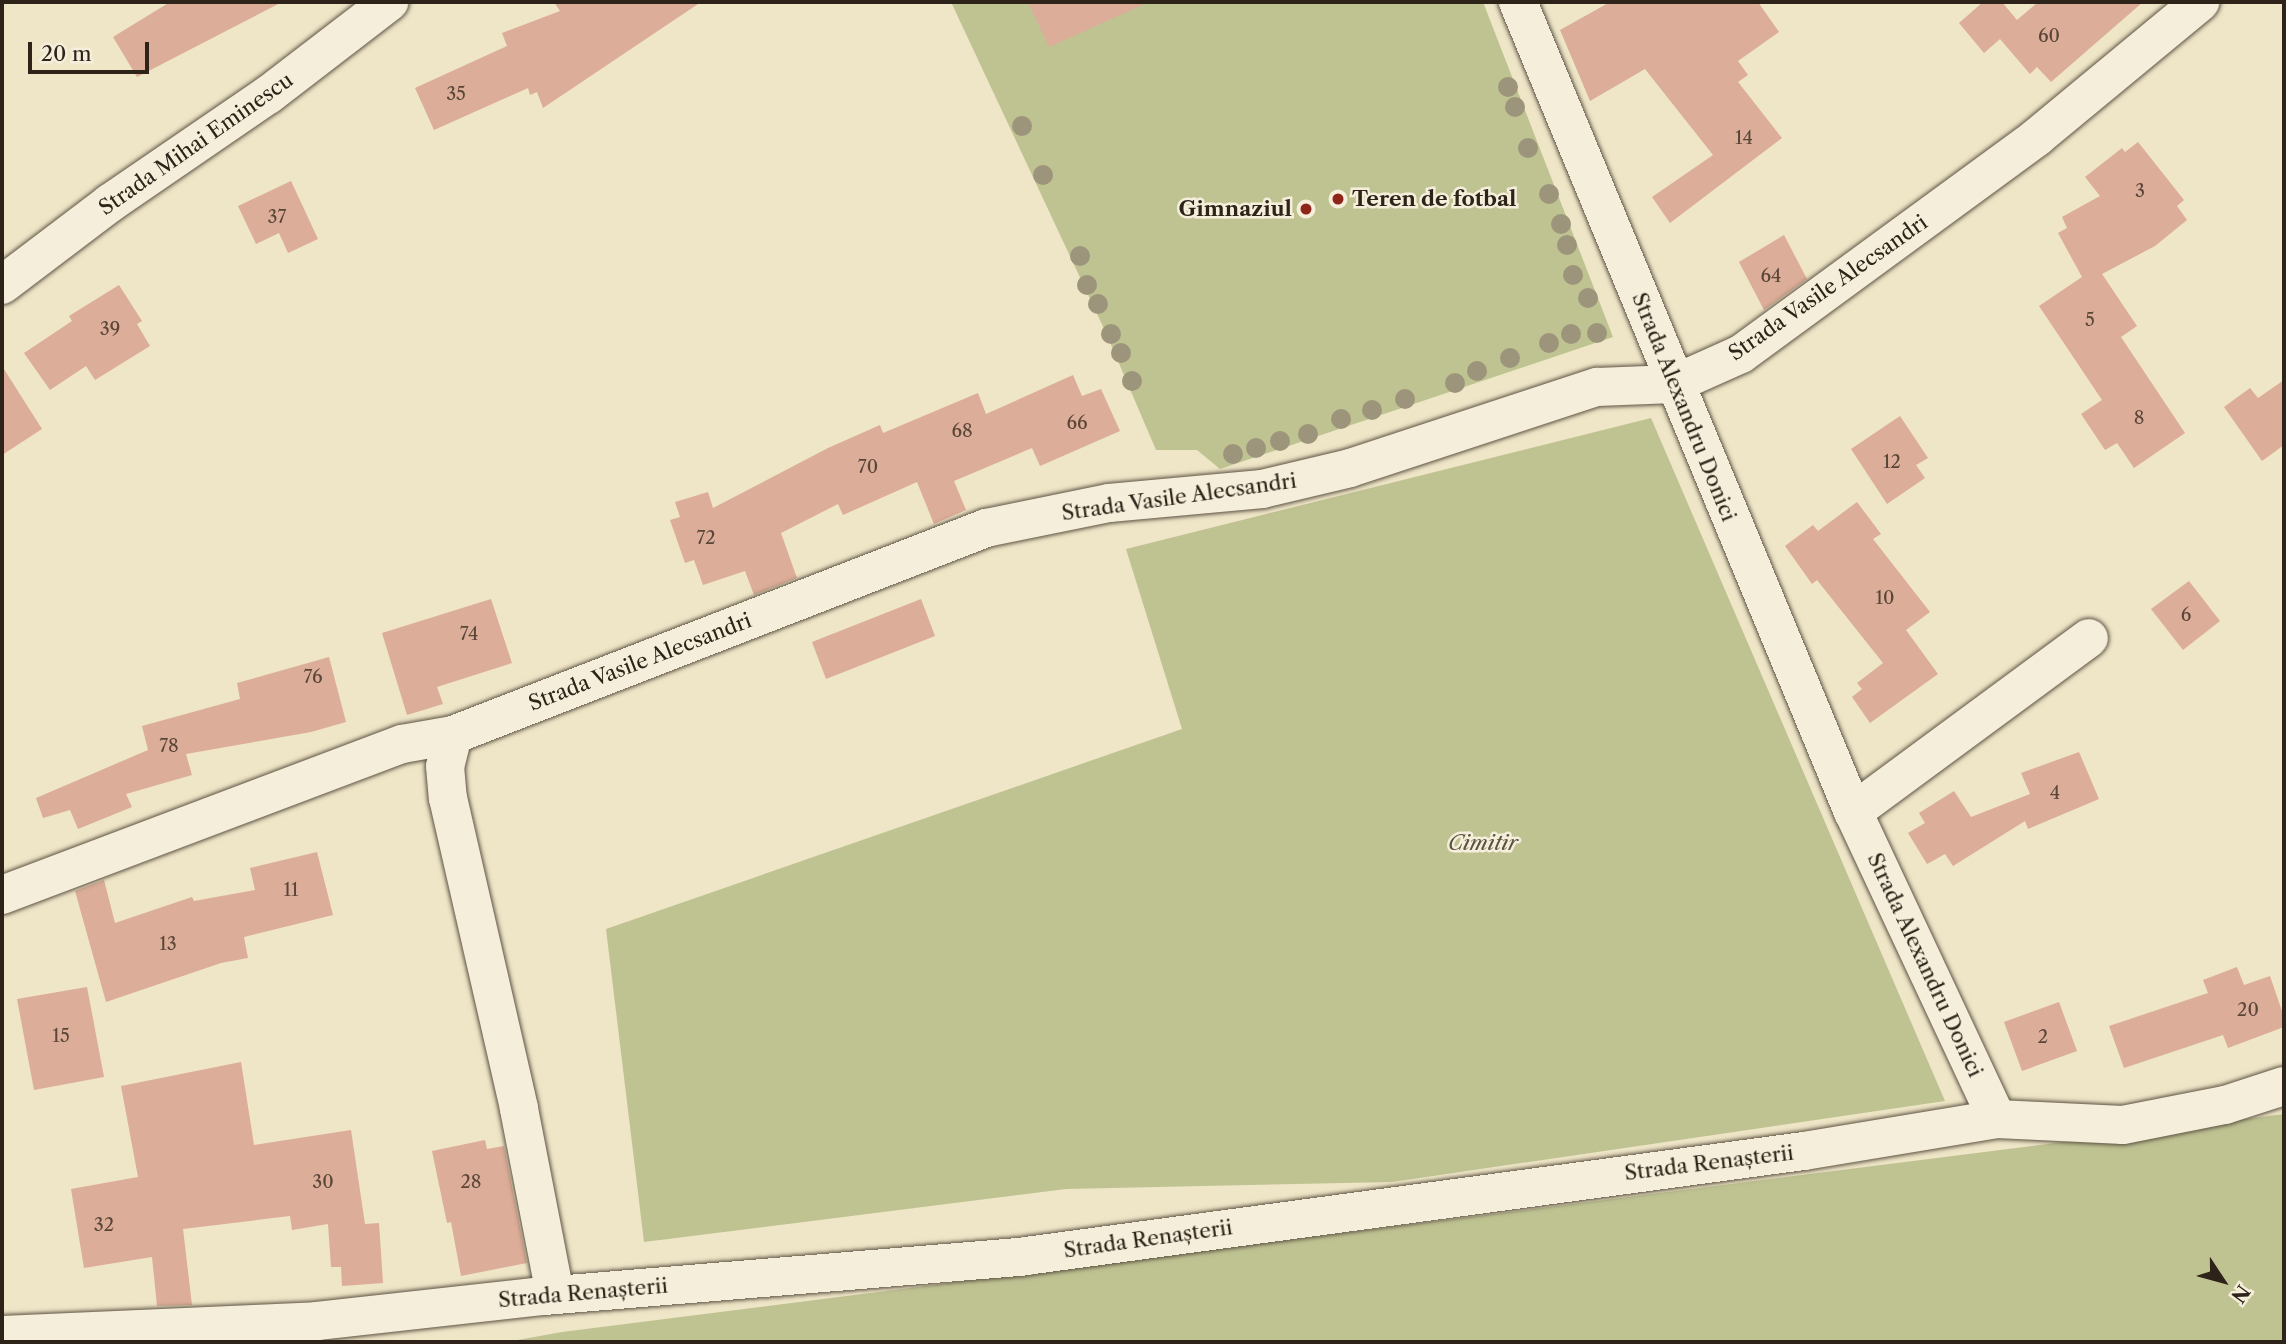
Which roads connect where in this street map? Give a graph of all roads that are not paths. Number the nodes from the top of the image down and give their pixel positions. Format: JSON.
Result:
{"nodes":[{"id":1,"x":389,"y":2,"type":"edge"},
{"id":2,"x":1518,"y":2,"type":"edge"},
{"id":3,"x":2200,"y":2,"type":"edge"},
{"id":4,"x":2,"y":285,"type":"edge"},
{"id":5,"x":1674,"y":384,"type":"junction"},
{"id":6,"x":2089,"y":638,"type":"dead end"},
{"id":7,"x":453,"y":735,"type":"junction"},
{"id":8,"x":1853,"y":812,"type":"junction"},
{"id":9,"x":2,"y":895,"type":"edge"},
{"id":10,"x":2284,"y":1086,"type":"edge"},
{"id":11,"x":1997,"y":1119,"type":"junction"},
{"id":12,"x":555,"y":1295,"type":"junction"},
{"id":13,"x":2,"y":1335,"type":"edge"}],
"edges":[{"from":1,"to":4,"type":"street","name":"Strada Mihai Eminescu"},
{"from":2,"to":5,"type":"street","name":"Strada Alexandru Donici"},
{"from":3,"to":5,"type":"street","name":"Strada Vasile Alecsandri"},
{"from":5,"to":7,"type":"street","name":"Strada Vasile Alecsandri"},
{"from":5,"to":8,"type":"street","name":"Strada Alexandru Donici"},
{"from":6,"to":8,"type":"street"},
{"from":7,"to":9,"type":"street","name":"Strada Vasile Alecsandri"},
{"from":7,"to":12,"type":"street"},
{"from":8,"to":11,"type":"street","name":"Strada Alexandru Donici"},
{"from":10,"to":11,"type":"street","name":"Strada Renașterii"},
{"from":11,"to":12,"type":"street","name":"Strada Renașterii"},
{"from":12,"to":13,"type":"street","name":"Strada Renașterii"}]}
